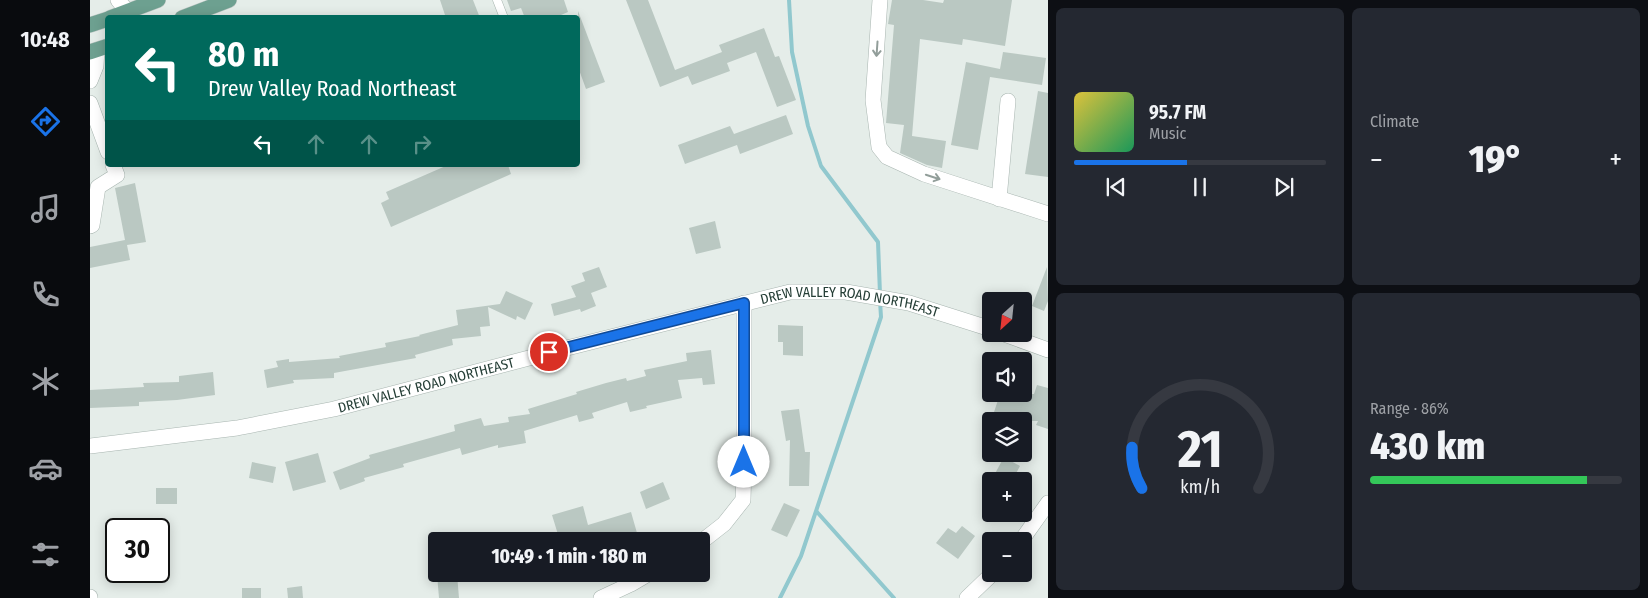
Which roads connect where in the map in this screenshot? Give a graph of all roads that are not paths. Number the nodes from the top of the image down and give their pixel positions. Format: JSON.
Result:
{"nodes":[{"id":1,"x":158,"y":0,"type":"edge"},
{"id":2,"x":229,"y":0,"type":"edge"},
{"id":3,"x":497,"y":0,"type":"edge"},
{"id":4,"x":880,"y":0,"type":"edge"},
{"id":5,"x":123,"y":6,"type":"edge"},
{"id":6,"x":112,"y":15,"type":"edge"},
{"id":7,"x":190,"y":15,"type":"edge"},
{"id":8,"x":503,"y":15,"type":"edge"},
{"id":9,"x":105,"y":19,"type":"edge"},
{"id":10,"x":90,"y":25,"type":"edge"},
{"id":11,"x":98,"y":49,"type":"edge"},
{"id":12,"x":90,"y":81,"type":"edge"},
{"id":13,"x":1008,"y":101,"type":"dead end"},
{"id":14,"x":90,"y":103,"type":"edge"},
{"id":15,"x":105,"y":144,"type":"edge"},
{"id":16,"x":114,"y":167,"type":"edge"},
{"id":17,"x":999,"y":199,"type":"junction"},
{"id":18,"x":1048,"y":214,"type":"edge"},
{"id":19,"x":90,"y":226,"type":"edge"},
{"id":20,"x":744,"y":303,"type":"junction"},
{"id":21,"x":982,"y":326,"type":"edge"},
{"id":22,"x":1026,"y":342,"type":"edge"},
{"id":23,"x":1048,"y":350,"type":"edge"},
{"id":24,"x":90,"y":446,"type":"edge"},
{"id":25,"x":1048,"y":503,"type":"edge"},
{"id":26,"x":1027,"y":532,"type":"edge"},
{"id":27,"x":710,"y":535,"type":"edge"},
{"id":28,"x":634,"y":582,"type":"edge"},
{"id":29,"x":984,"y":582,"type":"edge"},
{"id":30,"x":601,"y":598,"type":"edge"},
{"id":31,"x":967,"y":598,"type":"edge"}],
"edges":[{"from":1,"to":5,"type":"main road"},
{"from":2,"to":7,"type":"main road"},
{"from":3,"to":8,"type":"lane"},
{"from":4,"to":17,"type":"street","one_way":true},
{"from":5,"to":6,"type":"main road"},
{"from":9,"to":10,"type":"main road"},
{"from":11,"to":12,"type":"street"},
{"from":13,"to":17,"type":"street"},
{"from":14,"to":15,"type":"street"},
{"from":16,"to":19,"type":"street"},
{"from":17,"to":18,"type":"street"},
{"from":20,"to":21,"type":"street","name":"DREW VALLEY ROAD NORTHEAST"},
{"from":20,"to":24,"type":"street","name":"DREW VALLEY ROAD NORTHEAST"},
{"from":20,"to":27,"type":"street"},
{"from":22,"to":23,"type":"street"},
{"from":25,"to":26,"type":"street"},
{"from":28,"to":30,"type":"street"},
{"from":29,"to":31,"type":"street"}]}
